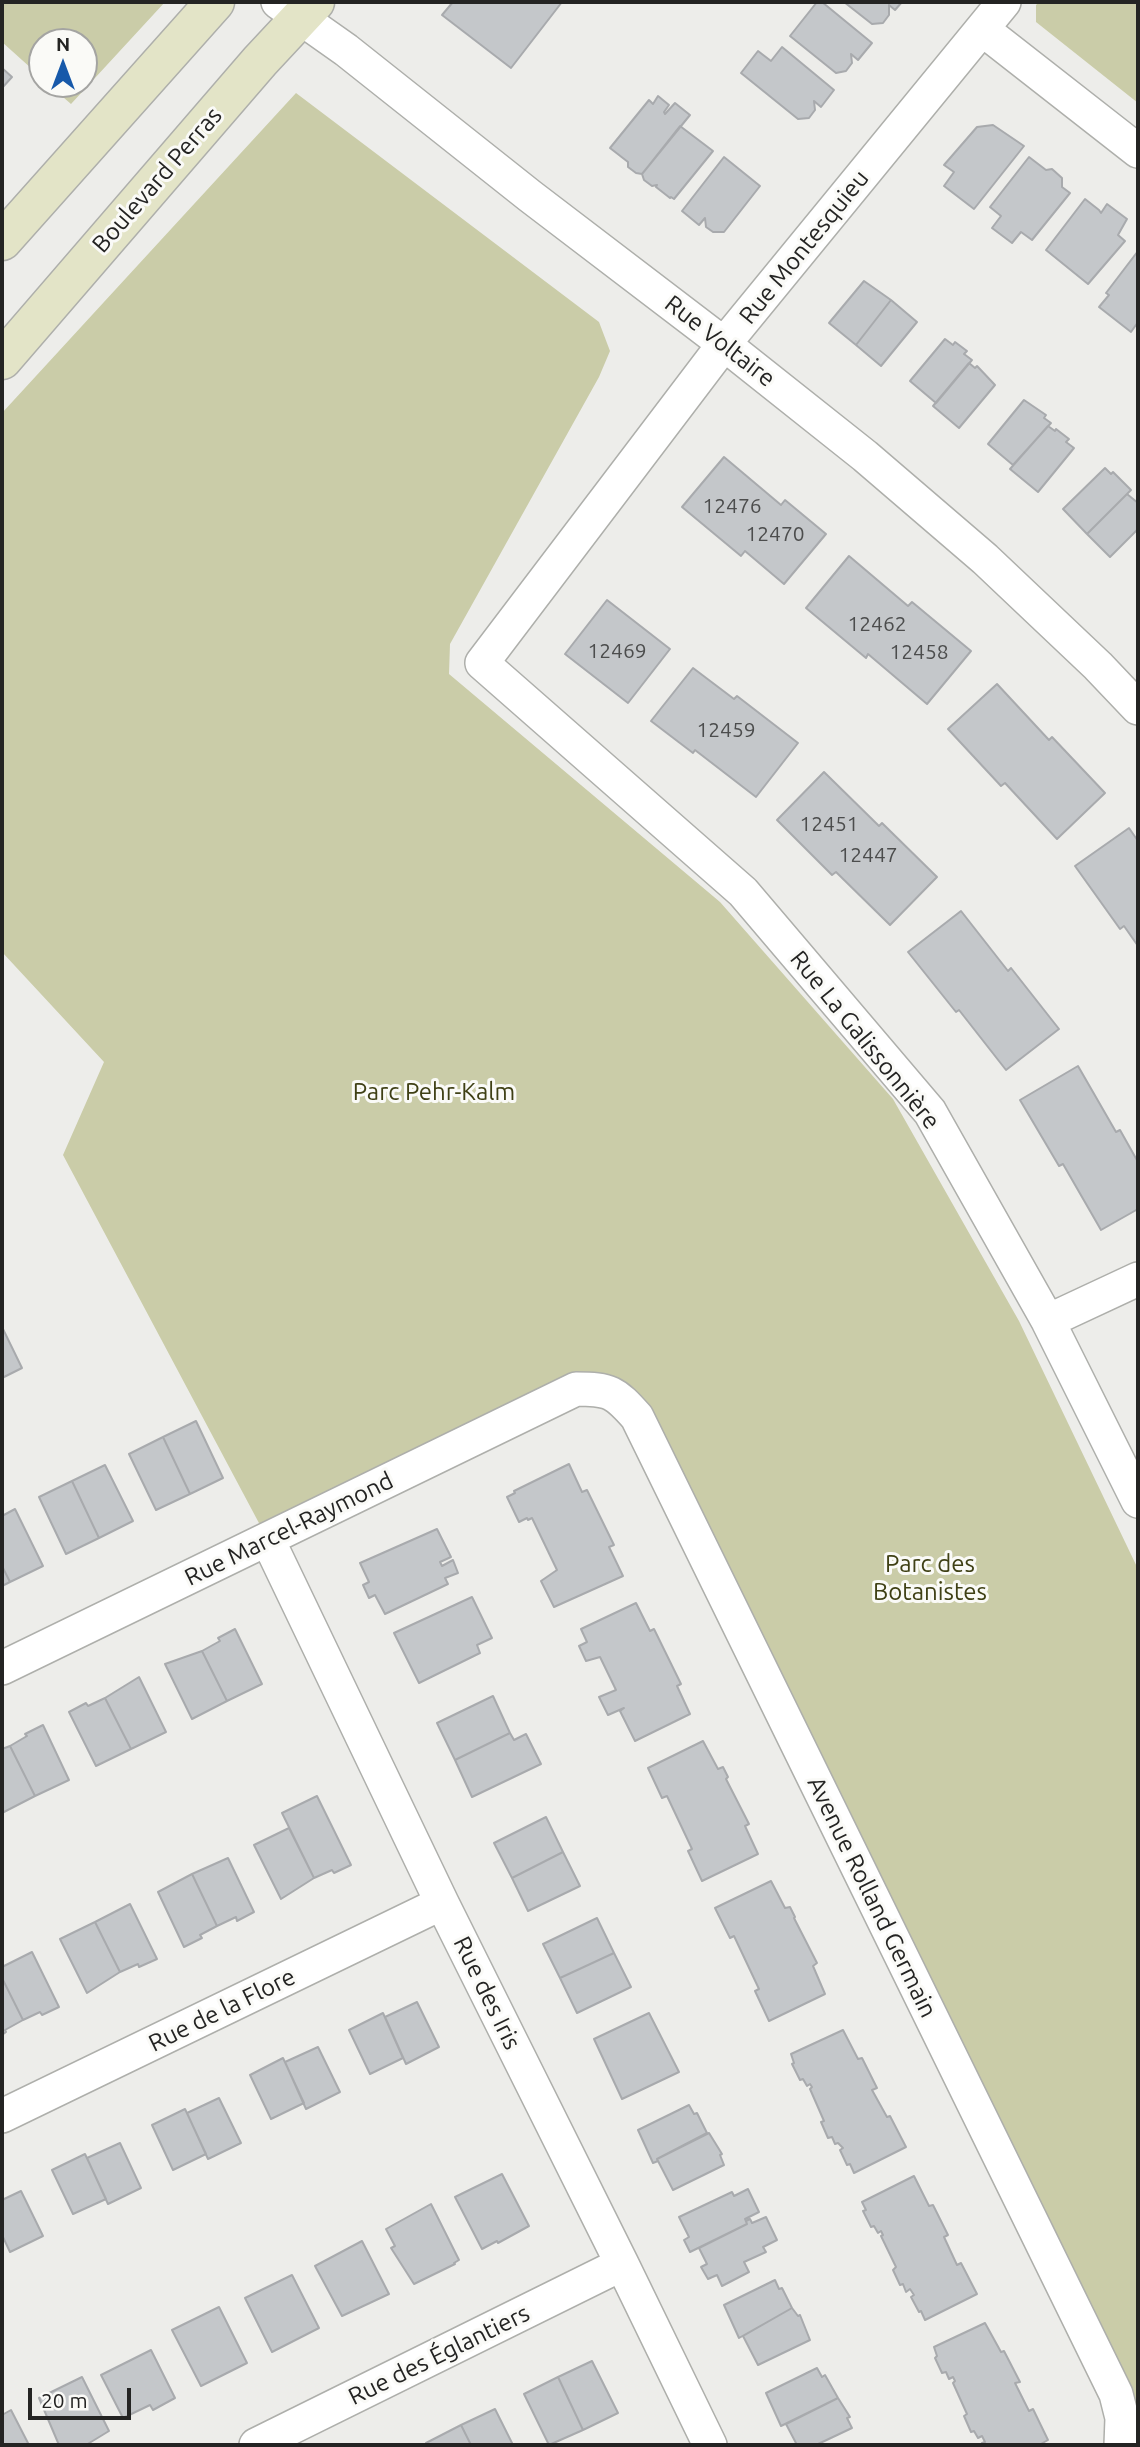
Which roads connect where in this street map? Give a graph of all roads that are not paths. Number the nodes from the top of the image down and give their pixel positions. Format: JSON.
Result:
{"nodes":[{"id":1,"x":215,"y":2,"type":"edge"},
{"id":2,"x":1004,"y":2,"type":"edge"},
{"id":3,"x":297,"y":7,"type":"edge"},
{"id":4,"x":982,"y":29,"type":"junction"},
{"id":5,"x":1138,"y":151,"type":"edge"},
{"id":6,"x":2,"y":240,"type":"edge"},
{"id":7,"x":724,"y":344,"type":"junction"},
{"id":8,"x":2,"y":360,"type":"edge"},
{"id":9,"x":482,"y":663,"type":"joint"},
{"id":10,"x":1138,"y":708,"type":"edge"},
{"id":11,"x":1138,"y":1279,"type":"edge"},
{"id":12,"x":1048,"y":1321,"type":"junction"},
{"id":13,"x":576,"y":1389,"type":"joint"},
{"id":14,"x":1138,"y":1501,"type":"edge"},
{"id":15,"x":268,"y":1540,"type":"junction"},
{"id":16,"x":2,"y":1668,"type":"edge"},
{"id":17,"x":442,"y":1903,"type":"junction"},
{"id":18,"x":2,"y":2116,"type":"edge"},
{"id":19,"x":622,"y":2264,"type":"junction"},
{"id":20,"x":256,"y":2445,"type":"edge"},
{"id":21,"x":709,"y":2445,"type":"edge"},
{"id":22,"x":1121,"y":2445,"type":"edge"}],
"edges":[{"from":1,"to":6,"type":"main road"},
{"from":2,"to":4,"type":"street","name":"Rue Montesquieu"},
{"from":3,"to":7,"type":"street","name":"Rue Voltaire"},
{"from":3,"to":8,"type":"main road","name":"Boulevard Perras"},
{"from":4,"to":5,"type":"street"},
{"from":4,"to":7,"type":"street","name":"Rue Montesquieu"},
{"from":7,"to":9,"type":"street","name":"Rue Montesquieu"},
{"from":7,"to":10,"type":"street","name":"Rue Voltaire"},
{"from":9,"to":12,"type":"street","name":"Rue La Galissonnière"},
{"from":11,"to":12,"type":"street"},
{"from":12,"to":14,"type":"street","name":"Rue La Galissonnière"},
{"from":13,"to":15,"type":"street","name":"Rue Marcel-Raymond"},
{"from":13,"to":22,"type":"street","name":"Avenue Rolland Germain"},
{"from":15,"to":16,"type":"street","name":"Rue Marcel-Raymond"},
{"from":15,"to":17,"type":"street","name":"Rue des Iris"},
{"from":17,"to":18,"type":"street","name":"Rue de la Flore"},
{"from":17,"to":19,"type":"street","name":"Rue des Iris"},
{"from":19,"to":20,"type":"street","name":"Rue des Églantiers"},
{"from":19,"to":21,"type":"street","name":"Rue des Iris"}]}
